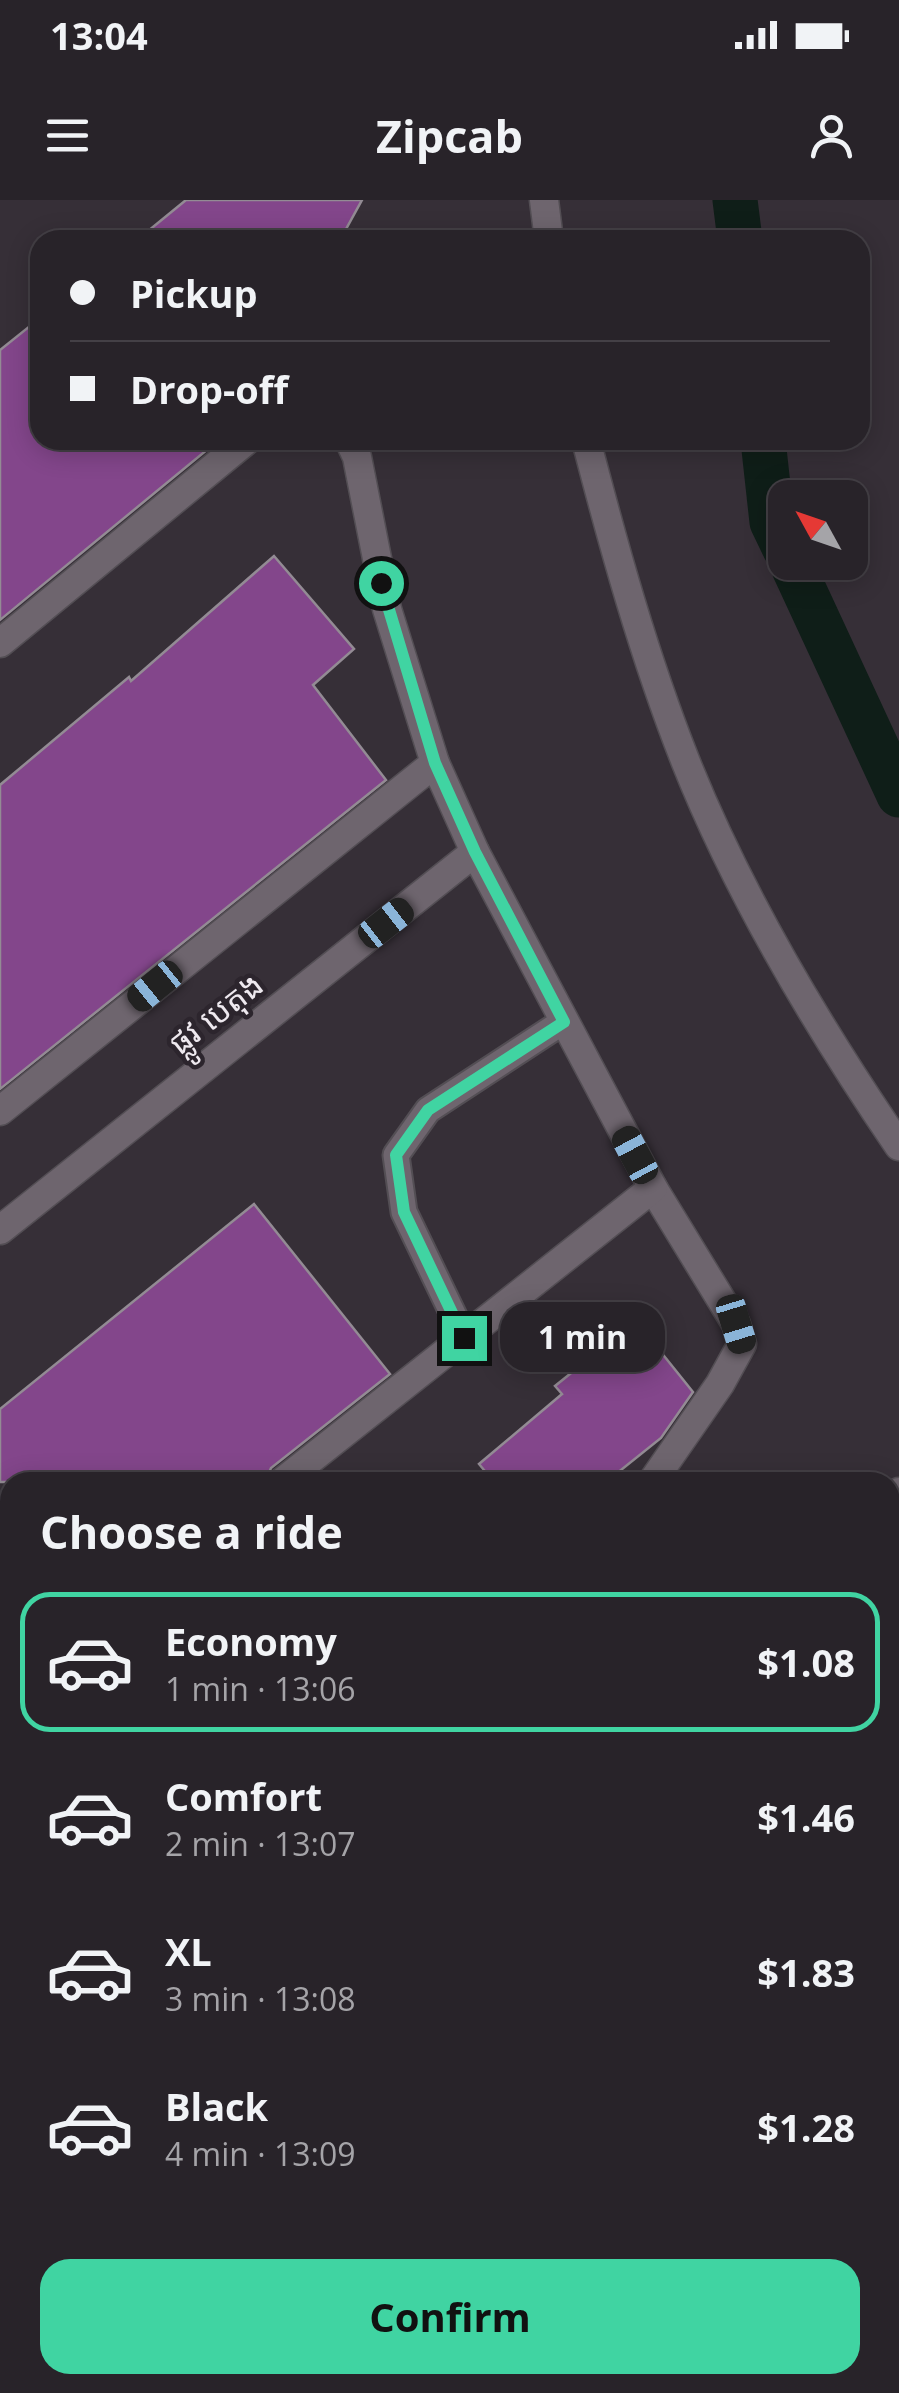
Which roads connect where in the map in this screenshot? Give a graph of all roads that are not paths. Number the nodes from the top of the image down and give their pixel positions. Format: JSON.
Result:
{"nodes":[{"id":1,"x":544,"y":200,"type":"edge"},
{"id":2,"x":547,"y":230,"type":"edge"},
{"id":3,"x":235,"y":450,"type":"edge"},
{"id":4,"x":354,"y":450,"type":"edge"},
{"id":5,"x":589,"y":450,"type":"edge"},
{"id":6,"x":0,"y":643,"type":"edge"},
{"id":7,"x":435,"y":763,"type":"junction"},
{"id":8,"x":475,"y":852,"type":"junction"},
{"id":9,"x":564,"y":1022,"type":"junction"},
{"id":10,"x":0,"y":1111,"type":"edge"},
{"id":11,"x":899,"y":1146,"type":"edge"},
{"id":12,"x":653,"y":1188,"type":"junction"},
{"id":13,"x":0,"y":1230,"type":"edge"},
{"id":14,"x":464,"y":1338,"type":"junction"},
{"id":15,"x":295,"y":1472,"type":"edge"},
{"id":16,"x":659,"y":1472,"type":"edge"}],
"edges":[{"from":1,"to":2,"type":"street"},
{"from":3,"to":6,"type":"street"},
{"from":4,"to":7,"type":"street"},
{"from":5,"to":11,"type":"street"},
{"from":7,"to":8,"type":"street"},
{"from":7,"to":10,"type":"street"},
{"from":8,"to":9,"type":"street"},
{"from":8,"to":13,"type":"street","name":"ផ្លូវ បេតុង"},
{"from":9,"to":12,"type":"street"},
{"from":9,"to":14,"type":"lane"},
{"from":12,"to":14,"type":"street"},
{"from":12,"to":16,"type":"street"},
{"from":14,"to":15,"type":"street"}]}
